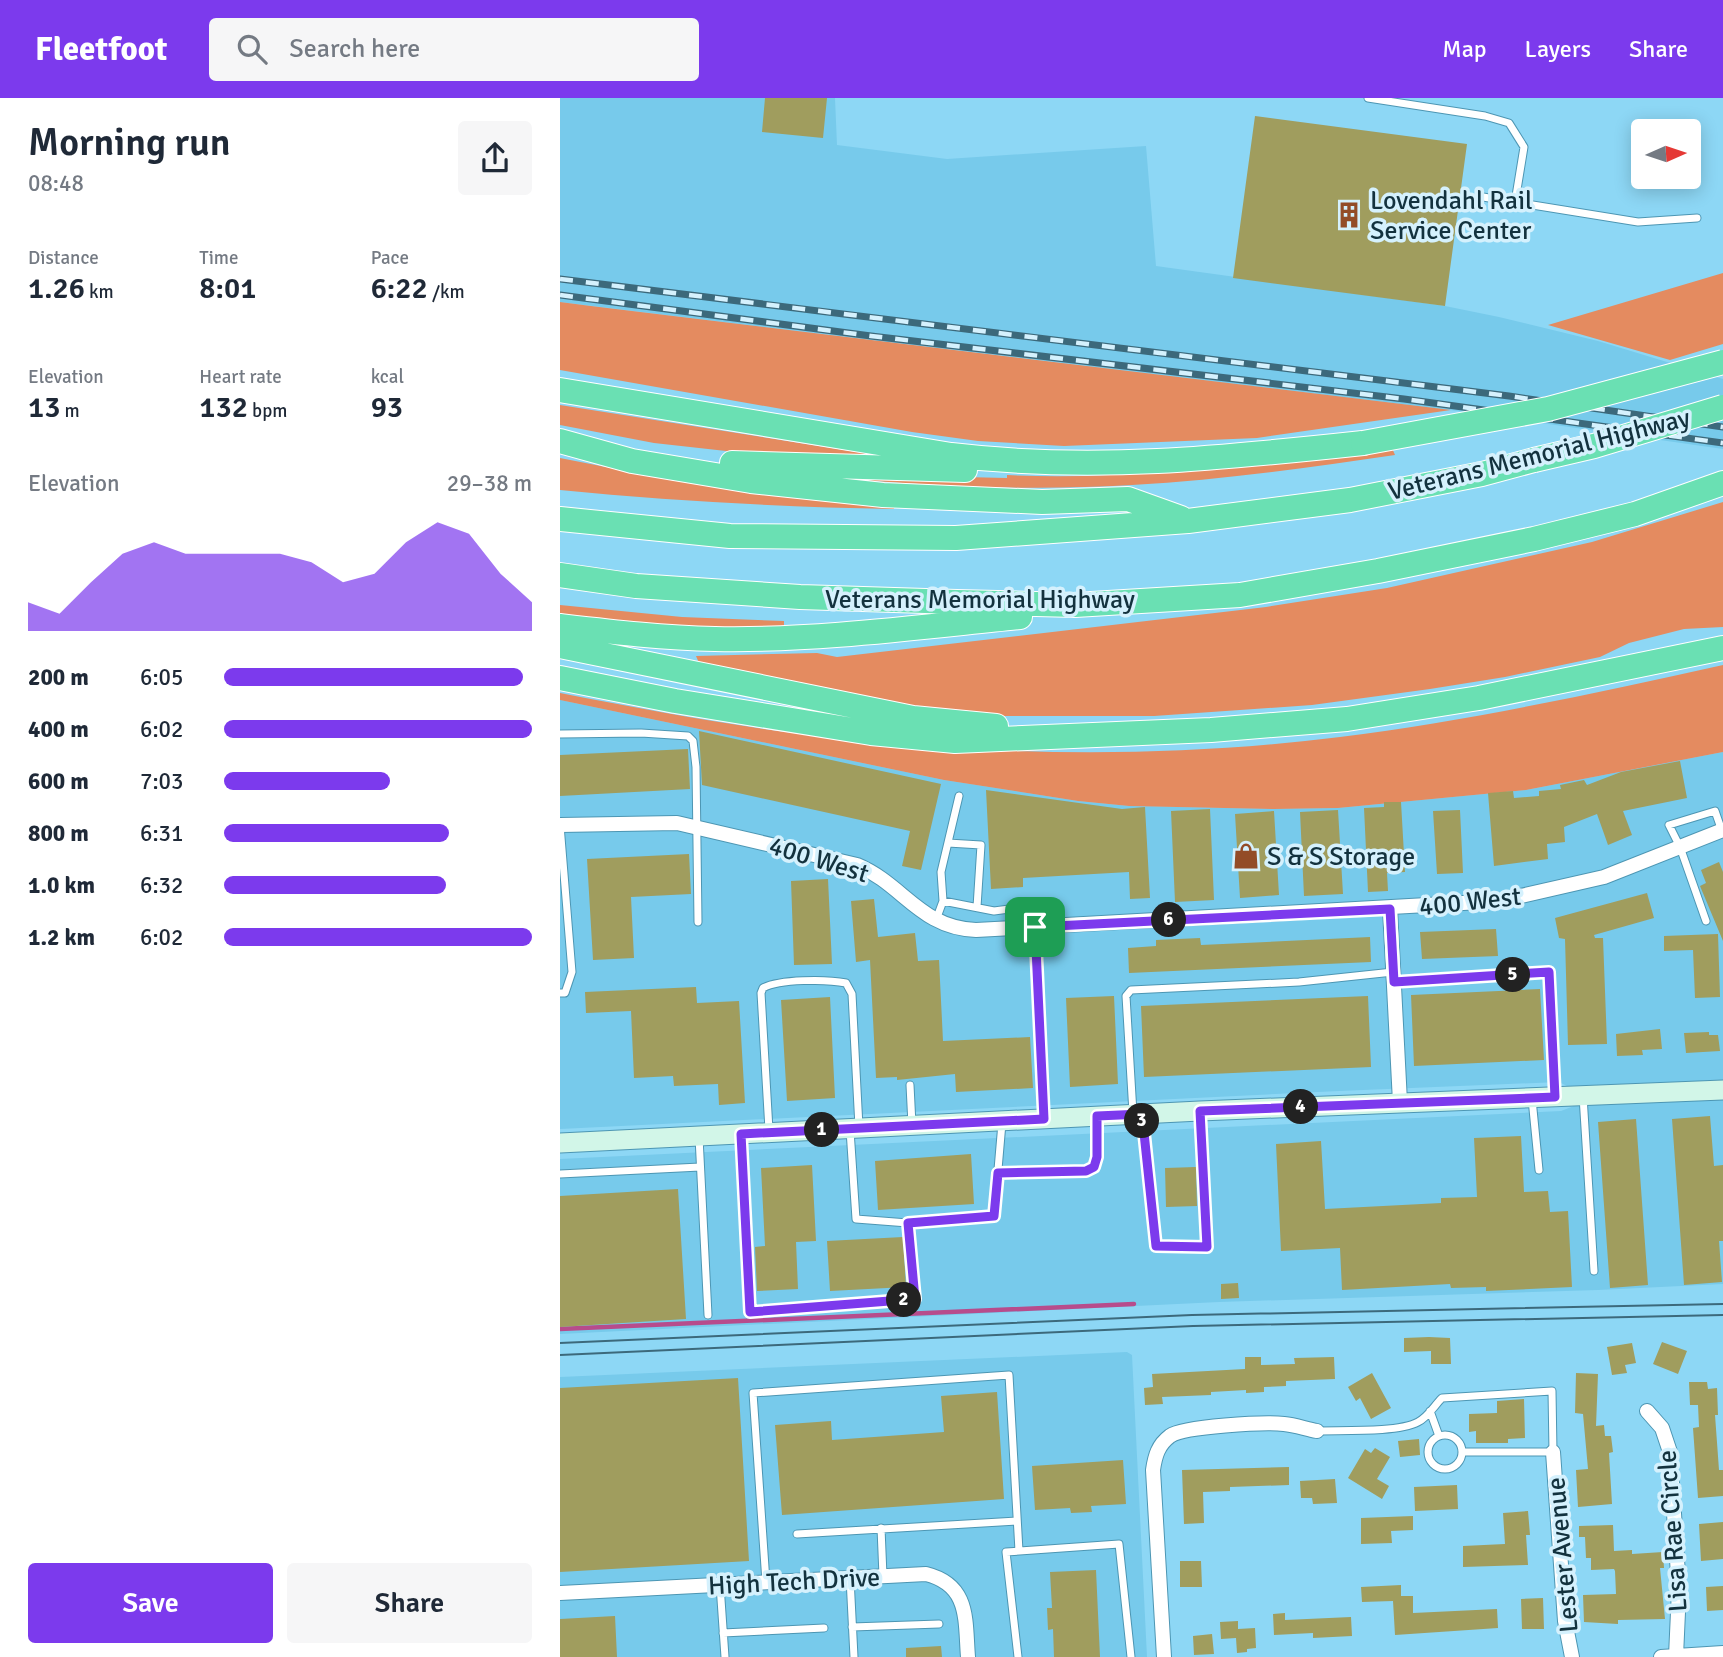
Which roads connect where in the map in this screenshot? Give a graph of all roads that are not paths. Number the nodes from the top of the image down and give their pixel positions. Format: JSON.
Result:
{"nodes":[{"id":1,"x":1368,"y":98,"type":"edge"},
{"id":2,"x":1483,"y":197,"type":"dead end"},
{"id":3,"x":1515,"y":202,"type":"junction"},
{"id":4,"x":1697,"y":218,"type":"dead end"},
{"id":5,"x":1723,"y":362,"type":"edge"},
{"id":6,"x":560,"y":390,"type":"edge"},
{"id":7,"x":1723,"y":407,"type":"edge"},
{"id":8,"x":560,"y":440,"type":"edge"},
{"id":9,"x":1099,"y":464,"type":"junction"},
{"id":10,"x":1723,"y":484,"type":"edge"},
{"id":11,"x":560,"y":519,"type":"edge"},
{"id":12,"x":1188,"y":521,"type":"junction"},
{"id":13,"x":560,"y":575,"type":"edge"},
{"id":14,"x":1240,"y":594,"type":"junction"},
{"id":15,"x":560,"y":626,"type":"edge"},
{"id":16,"x":560,"y":646,"type":"edge"},
{"id":17,"x":1723,"y":648,"type":"edge"},
{"id":18,"x":560,"y":678,"type":"edge"},
{"id":19,"x":560,"y":734,"type":"edge"},
{"id":20,"x":1096,"y":736,"type":"junction"},
{"id":21,"x":959,"y":796,"type":"dead end"},
{"id":22,"x":560,"y":825,"type":"edge"},
{"id":23,"x":696,"y":826,"type":"junction"},
{"id":24,"x":1722,"y":830,"type":"edge"},
{"id":25,"x":948,"y":843,"type":"junction"},
{"id":26,"x":1680,"y":847,"type":"junction"},
{"id":27,"x":943,"y":901,"type":"junction"},
{"id":28,"x":977,"y":907,"type":"junction"},
{"id":29,"x":1017,"y":908,"type":"dead end"},
{"id":30,"x":1390,"y":909,"type":"junction"},
{"id":31,"x":935,"y":921,"type":"junction"},
{"id":32,"x":1706,"y":921,"type":"dead end"},
{"id":33,"x":698,"y":922,"type":"dead end"},
{"id":34,"x":1035,"y":927,"type":"junction"},
{"id":35,"x":1393,"y":977,"type":"junction"},
{"id":36,"x":560,"y":993,"type":"edge"},
{"id":37,"x":910,"y":1085,"type":"dead end"},
{"id":38,"x":1723,"y":1090,"type":"edge"},
{"id":39,"x":1583,"y":1096,"type":"junction"},
{"id":40,"x":1555,"y":1097,"type":"junction"},
{"id":41,"x":1532,"y":1098,"type":"junction"},
{"id":42,"x":1400,"y":1102,"type":"junction"},
{"id":43,"x":1200,"y":1111,"type":"junction"},
{"id":44,"x":1137,"y":1114,"type":"junction"},
{"id":45,"x":1097,"y":1116,"type":"junction"},
{"id":46,"x":1044,"y":1119,"type":"junction"},
{"id":47,"x":1003,"y":1121,"type":"junction"},
{"id":48,"x":912,"y":1125,"type":"junction"},
{"id":49,"x":855,"y":1129,"type":"junction"},
{"id":50,"x":769,"y":1133,"type":"junction"},
{"id":51,"x":741,"y":1134,"type":"junction"},
{"id":52,"x":699,"y":1136,"type":"junction"},
{"id":53,"x":560,"y":1143,"type":"edge"},
{"id":54,"x":700,"y":1167,"type":"junction"},
{"id":55,"x":1539,"y":1170,"type":"dead end"},
{"id":56,"x":998,"y":1173,"type":"junction"},
{"id":57,"x":560,"y":1174,"type":"edge"},
{"id":58,"x":908,"y":1223,"type":"junction"},
{"id":59,"x":1594,"y":1271,"type":"dead end"},
{"id":60,"x":708,"y":1315,"type":"dead end"},
{"id":61,"x":1430,"y":1411,"type":"junction"},
{"id":62,"x":1647,"y":1411,"type":"dead end"},
{"id":63,"x":1317,"y":1431,"type":"joint"},
{"id":64,"x":1439,"y":1436,"type":"junction"},
{"id":65,"x":1462,"y":1452,"type":"junction"},
{"id":66,"x":1553,"y":1452,"type":"junction"},
{"id":67,"x":1017,"y":1521,"type":"junction"},
{"id":68,"x":881,"y":1528,"type":"junction"},
{"id":69,"x":797,"y":1534,"type":"dead end"},
{"id":70,"x":1019,"y":1551,"type":"junction"},
{"id":71,"x":883,"y":1576,"type":"junction"},
{"id":72,"x":850,"y":1578,"type":"junction"},
{"id":73,"x":766,"y":1582,"type":"junction"},
{"id":74,"x":720,"y":1585,"type":"junction"},
{"id":75,"x":560,"y":1593,"type":"edge"},
{"id":76,"x":939,"y":1623,"type":"dead end"},
{"id":77,"x":852,"y":1627,"type":"junction"},
{"id":78,"x":824,"y":1628,"type":"dead end"},
{"id":79,"x":723,"y":1633,"type":"junction"},
{"id":80,"x":1723,"y":1653,"type":"edge"},
{"id":81,"x":1676,"y":1656,"type":"edge"},
{"id":82,"x":725,"y":1657,"type":"edge"},
{"id":83,"x":854,"y":1657,"type":"edge"},
{"id":84,"x":968,"y":1657,"type":"edge"},
{"id":85,"x":1018,"y":1657,"type":"edge"},
{"id":86,"x":1131,"y":1657,"type":"edge"},
{"id":87,"x":1164,"y":1657,"type":"edge"},
{"id":88,"x":1572,"y":1657,"type":"edge"},
{"id":89,"x":1661,"y":1657,"type":"edge"}],
"edges":[{"from":1,"to":3,"type":"lane"},
{"from":2,"to":3,"type":"lane"},
{"from":3,"to":4,"type":"lane"},
{"from":5,"to":9,"type":"highway","bridge":true},
{"from":6,"to":9,"type":"highway"},
{"from":7,"to":12,"type":"highway","name":"Veterans Memorial Highway","bridge":true},
{"from":8,"to":9,"type":"highway"},
{"from":8,"to":12,"type":"highway"},
{"from":10,"to":14,"type":"highway","name":"Veterans Memorial Highway"},
{"from":11,"to":12,"type":"highway","name":"Veterans Memorial Highway"},
{"from":13,"to":14,"type":"highway","name":"Veterans Memorial Highway"},
{"from":14,"to":15,"type":"highway"},
{"from":16,"to":20,"type":"highway"},
{"from":17,"to":20,"type":"highway"},
{"from":18,"to":20,"type":"highway"},
{"from":19,"to":23,"type":"lane"},
{"from":21,"to":25,"type":"lane"},
{"from":22,"to":23,"type":"street","name":"400 West"},
{"from":22,"to":36,"type":"lane"},
{"from":23,"to":31,"type":"street","name":"400 West"},
{"from":23,"to":33,"type":"lane"},
{"from":24,"to":26,"type":"street","name":"400 West"},
{"from":24,"to":26,"type":"lane"},
{"from":25,"to":27,"type":"lane"},
{"from":25,"to":28,"type":"lane"},
{"from":26,"to":30,"type":"street","name":"400 West"},
{"from":26,"to":32,"type":"lane"},
{"from":27,"to":28,"type":"lane"},
{"from":27,"to":31,"type":"lane"},
{"from":28,"to":29,"type":"lane"},
{"from":30,"to":34,"type":"street","name":"400 West"},
{"from":30,"to":35,"type":"street"},
{"from":31,"to":34,"type":"street","name":"400 West"},
{"from":34,"to":46,"type":"lane"},
{"from":35,"to":40,"type":"lane"},
{"from":35,"to":42,"type":"street"},
{"from":35,"to":44,"type":"lane"},
{"from":37,"to":48,"type":"lane"},
{"from":38,"to":39,"type":"street"},
{"from":39,"to":40,"type":"street"},
{"from":39,"to":59,"type":"lane"},
{"from":40,"to":41,"type":"street"},
{"from":41,"to":42,"type":"street"},
{"from":41,"to":55,"type":"lane"},
{"from":42,"to":43,"type":"street"},
{"from":43,"to":44,"type":"street"},
{"from":43,"to":44,"type":"lane"},
{"from":44,"to":45,"type":"street"},
{"from":45,"to":46,"type":"street"},
{"from":45,"to":56,"type":"lane"},
{"from":46,"to":47,"type":"street"},
{"from":47,"to":48,"type":"street"},
{"from":47,"to":56,"type":"lane"},
{"from":48,"to":49,"type":"street"},
{"from":49,"to":50,"type":"street"},
{"from":49,"to":50,"type":"lane"},
{"from":49,"to":58,"type":"lane"},
{"from":50,"to":51,"type":"street"},
{"from":51,"to":52,"type":"street"},
{"from":51,"to":58,"type":"lane"},
{"from":52,"to":53,"type":"street"},
{"from":52,"to":54,"type":"lane"},
{"from":54,"to":57,"type":"lane"},
{"from":54,"to":60,"type":"lane"},
{"from":56,"to":58,"type":"lane"},
{"from":61,"to":63,"type":"lane"},
{"from":61,"to":64,"type":"lane"},
{"from":61,"to":66,"type":"lane"},
{"from":62,"to":81,"type":"street","name":"Lisa Rae Circle"},
{"from":63,"to":87,"type":"street"},
{"from":64,"to":65,"type":"lane"},
{"from":64,"to":65,"type":"lane"},
{"from":65,"to":66,"type":"lane"},
{"from":66,"to":88,"type":"street","name":"Lester Avenue"},
{"from":67,"to":68,"type":"lane"},
{"from":67,"to":70,"type":"lane"},
{"from":67,"to":73,"type":"lane"},
{"from":68,"to":69,"type":"lane"},
{"from":68,"to":71,"type":"lane"},
{"from":70,"to":85,"type":"lane"},
{"from":70,"to":86,"type":"lane"},
{"from":71,"to":72,"type":"street","name":"High Tech Drive"},
{"from":71,"to":84,"type":"street","name":"High Tech Drive"},
{"from":72,"to":73,"type":"street","name":"High Tech Drive"},
{"from":72,"to":77,"type":"lane"},
{"from":73,"to":74,"type":"street","name":"High Tech Drive"},
{"from":74,"to":75,"type":"street","name":"High Tech Drive"},
{"from":74,"to":79,"type":"lane"},
{"from":76,"to":77,"type":"lane"},
{"from":77,"to":83,"type":"lane"},
{"from":78,"to":79,"type":"lane"},
{"from":79,"to":82,"type":"lane"},
{"from":80,"to":81,"type":"street"},
{"from":81,"to":89,"type":"street"}]}
